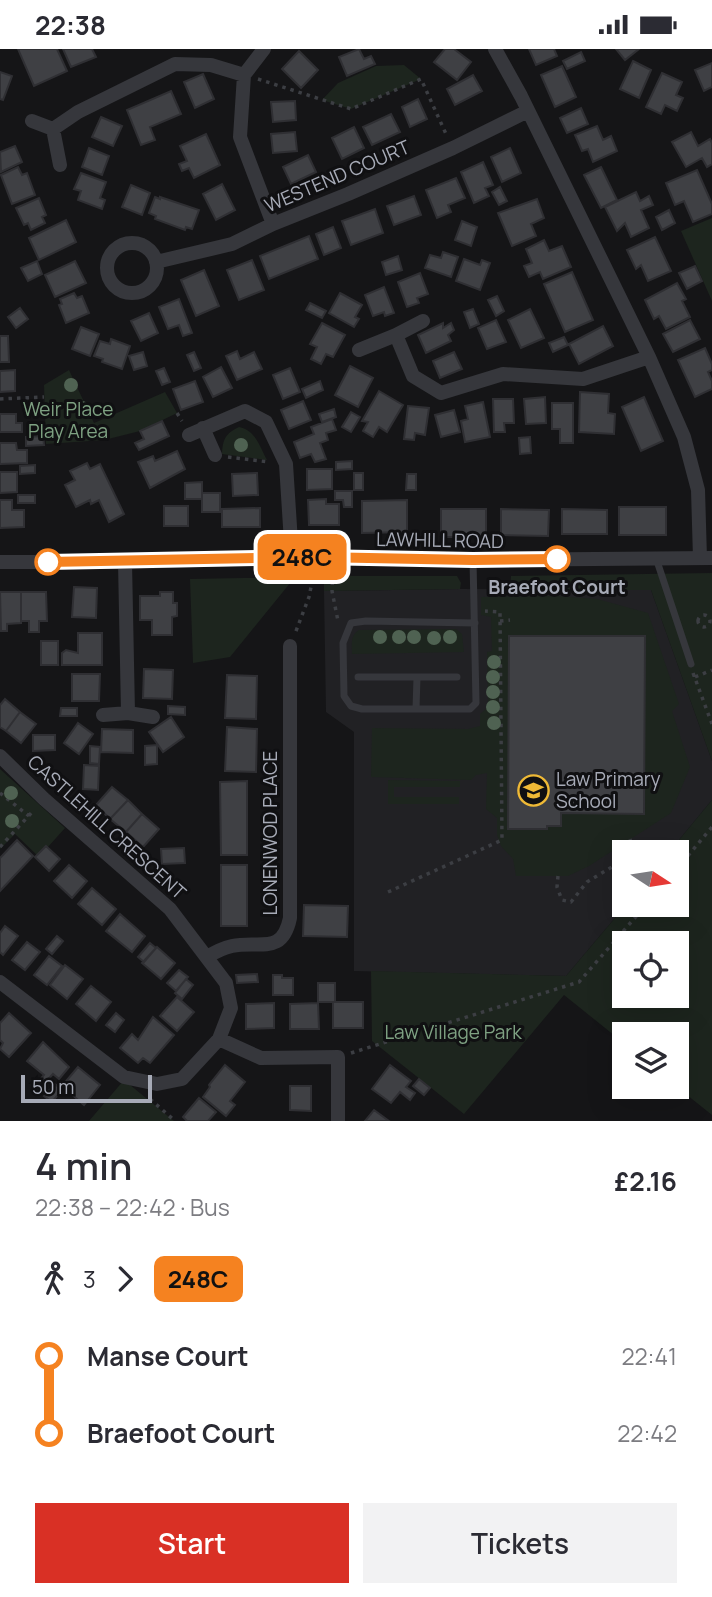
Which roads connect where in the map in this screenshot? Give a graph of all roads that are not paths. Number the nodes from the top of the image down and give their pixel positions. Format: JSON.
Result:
{"nodes":[{"id":1,"x":264,"y":49,"type":"edge"},
{"id":2,"x":495,"y":49,"type":"edge"},
{"id":3,"x":244,"y":75,"type":"junction"},
{"id":4,"x":528,"y":111,"type":"junction"},
{"id":5,"x":32,"y":121,"type":"dead end"},
{"id":6,"x":53,"y":129,"type":"junction"},
{"id":7,"x":60,"y":165,"type":"dead end"},
{"id":8,"x":273,"y":224,"type":"junction"},
{"id":9,"x":156,"y":262,"type":"dead end"},
{"id":10,"x":423,"y":321,"type":"dead end"},
{"id":11,"x":396,"y":335,"type":"junction"},
{"id":12,"x":359,"y":350,"type":"dead end"},
{"id":13,"x":649,"y":357,"type":"junction"},
{"id":14,"x":203,"y":428,"type":"junction"},
{"id":15,"x":189,"y":435,"type":"dead end"},
{"id":16,"x":215,"y":455,"type":"road end"},
{"id":17,"x":656,"y":557,"type":"junction"},
{"id":18,"x":292,"y":558,"type":"junction"},
{"id":19,"x":706,"y":558,"type":"edge"},
{"id":20,"x":473,"y":560,"type":"junction"},
{"id":21,"x":0,"y":562,"type":"edge"},
{"id":22,"x":125,"y":562,"type":"junction"},
{"id":23,"x":475,"y":623,"type":"junction"},
{"id":24,"x":290,"y":646,"type":"road end"},
{"id":25,"x":691,"y":664,"type":"road end"},
{"id":26,"x":358,"y":677,"type":"dead end"},
{"id":27,"x":417,"y":677,"type":"junction"},
{"id":28,"x":457,"y":677,"type":"dead end"},
{"id":29,"x":416,"y":709,"type":"junction"},
{"id":30,"x":128,"y":713,"type":"junction"},
{"id":31,"x":103,"y":715,"type":"dead end"},
{"id":32,"x":153,"y":717,"type":"dead end"},
{"id":33,"x":0,"y":756,"type":"edge"},
{"id":34,"x":207,"y":957,"type":"junction"},
{"id":35,"x":0,"y":982,"type":"edge"},
{"id":36,"x":219,"y":1039,"type":"junction"},
{"id":37,"x":338,"y":1121,"type":"edge"}],
"edges":[{"from":1,"to":3,"type":"street"},
{"from":2,"to":4,"type":"street"},
{"from":3,"to":6,"type":"street"},
{"from":3,"to":8,"type":"street"},
{"from":4,"to":8,"type":"street","name":"WESTEND COURT"},
{"from":4,"to":13,"type":"street"},
{"from":5,"to":6,"type":"street"},
{"from":6,"to":7,"type":"street"},
{"from":8,"to":9,"type":"street","name":"WESTEND COURT"},
{"from":10,"to":11,"type":"street"},
{"from":11,"to":12,"type":"street"},
{"from":11,"to":13,"type":"street"},
{"from":13,"to":19,"type":"street"},
{"from":14,"to":15,"type":"street"},
{"from":14,"to":16,"type":"street"},
{"from":14,"to":18,"type":"street"},
{"from":17,"to":19,"type":"street","name":"LAWHILL ROAD"},
{"from":17,"to":20,"type":"street","name":"LAWHILL ROAD"},
{"from":17,"to":25,"type":"lane"},
{"from":18,"to":20,"type":"street","name":"LAWHILL ROAD"},
{"from":18,"to":22,"type":"street","name":"LAWHILL ROAD"},
{"from":20,"to":23,"type":"lane"},
{"from":21,"to":22,"type":"street","name":"LAWHILL ROAD"},
{"from":22,"to":30,"type":"street"},
{"from":23,"to":29,"type":"lane"},
{"from":23,"to":29,"type":"lane"},
{"from":24,"to":34,"type":"street","name":"LONENWOD PLACE"},
{"from":26,"to":27,"type":"lane"},
{"from":27,"to":28,"type":"lane"},
{"from":27,"to":29,"type":"lane"},
{"from":30,"to":31,"type":"street"},
{"from":30,"to":32,"type":"street"},
{"from":33,"to":34,"type":"street","name":"CASTLEHILL CRESCENT"},
{"from":34,"to":36,"type":"street","name":"CASTLEHILL CRESCENT"},
{"from":35,"to":36,"type":"street"},
{"from":36,"to":37,"type":"street"}]}
